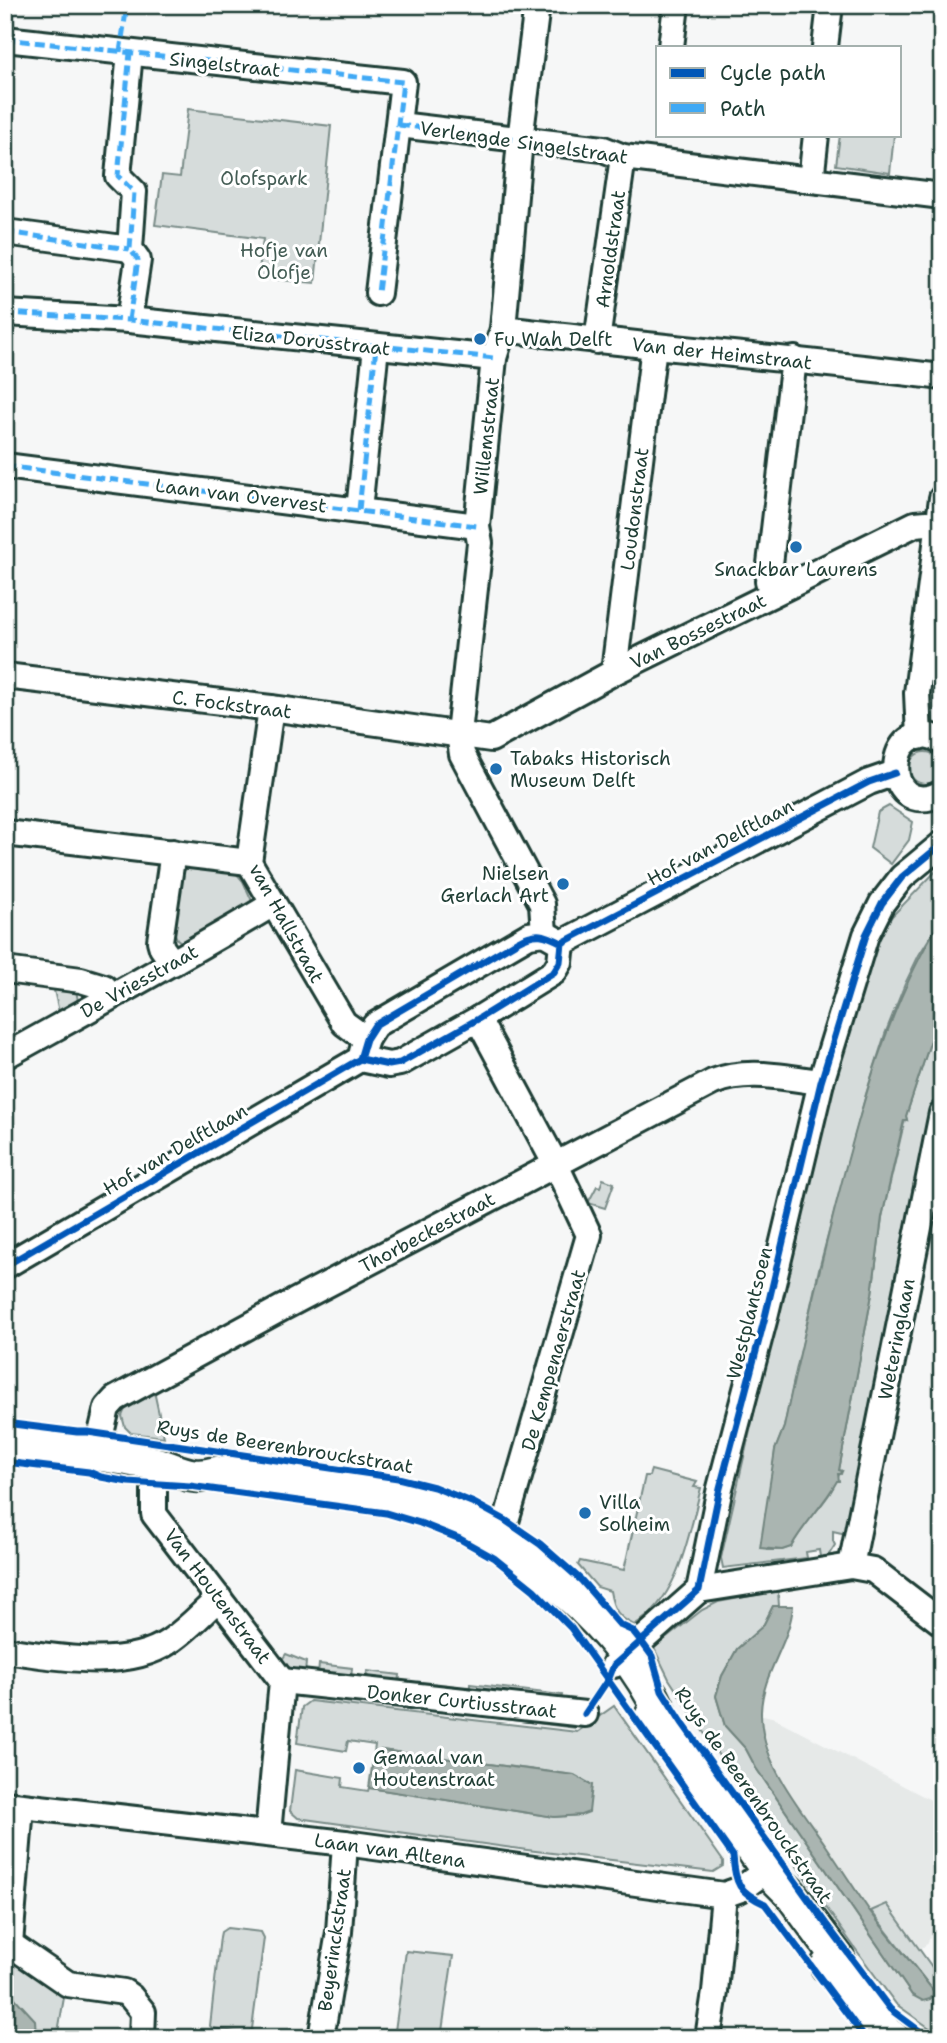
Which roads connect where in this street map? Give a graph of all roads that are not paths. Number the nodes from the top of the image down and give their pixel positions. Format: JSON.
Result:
{"nodes":[{"id":1,"x":537,"y":5,"type":"edge"},
{"id":2,"x":676,"y":5,"type":"edge"},
{"id":3,"x":830,"y":5,"type":"edge"},
{"id":4,"x":5,"y":39,"type":"edge"},
{"id":5,"x":671,"y":46,"type":"edge"},
{"id":6,"x":825,"y":46,"type":"edge"},
{"id":7,"x":130,"y":53,"type":"junction"},
{"id":8,"x":399,"y":125,"type":"junction"},
{"id":9,"x":816,"y":136,"type":"edge"},
{"id":10,"x":520,"y":140,"type":"junction"},
{"id":11,"x":623,"y":156,"type":"junction"},
{"id":12,"x":811,"y":180,"type":"junction"},
{"id":13,"x":942,"y":196,"type":"edge"},
{"id":14,"x":5,"y":232,"type":"edge"},
{"id":15,"x":130,"y":249,"type":"junction"},
{"id":16,"x":378,"y":293,"type":"dead end"},
{"id":17,"x":5,"y":313,"type":"edge"},
{"id":18,"x":129,"y":320,"type":"junction"},
{"id":19,"x":503,"y":329,"type":"junction"},
{"id":20,"x":597,"y":341,"type":"junction"},
{"id":21,"x":654,"y":346,"type":"junction"},
{"id":22,"x":376,"y":347,"type":"junction"},
{"id":23,"x":494,"y":358,"type":"junction"},
{"id":24,"x":793,"y":359,"type":"junction"},
{"id":25,"x":942,"y":377,"type":"edge"},
{"id":26,"x":5,"y":466,"type":"edge"},
{"id":27,"x":942,"y":498,"type":"edge"},
{"id":28,"x":359,"y":510,"type":"junction"},
{"id":29,"x":939,"y":525,"type":"junction"},
{"id":30,"x":477,"y":526,"type":"junction"},
{"id":31,"x":772,"y":594,"type":"junction"},
{"id":32,"x":614,"y":672,"type":"junction"},
{"id":33,"x":5,"y":676,"type":"edge"},
{"id":34,"x":271,"y":708,"type":"junction"},
{"id":35,"x":459,"y":733,"type":"junction"},
{"id":36,"x":930,"y":739,"type":"edge"},
{"id":37,"x":895,"y":773,"type":"junction"},
{"id":38,"x":939,"y":802,"type":"edge"},
{"id":39,"x":5,"y":833,"type":"edge"},
{"id":40,"x":942,"y":844,"type":"edge"},
{"id":41,"x":173,"y":852,"type":"junction"},
{"id":42,"x":249,"y":862,"type":"junction"},
{"id":43,"x":273,"y":904,"type":"junction"},
{"id":44,"x":553,"y":938,"type":"junction"},
{"id":45,"x":173,"y":963,"type":"junction"},
{"id":46,"x":5,"y":970,"type":"edge"},
{"id":47,"x":112,"y":995,"type":"junction"},
{"id":48,"x":478,"y":1019,"type":"junction"},
{"id":49,"x":363,"y":1049,"type":"junction"},
{"id":50,"x":5,"y":1056,"type":"edge"},
{"id":51,"x":821,"y":1082,"type":"junction"},
{"id":52,"x":941,"y":1123,"type":"edge"},
{"id":53,"x":556,"y":1165,"type":"junction"},
{"id":54,"x":5,"y":1266,"type":"edge"},
{"id":55,"x":5,"y":1441,"type":"edge"},
{"id":56,"x":96,"y":1455,"type":"junction"},
{"id":57,"x":160,"y":1465,"type":"junction"},
{"id":58,"x":501,"y":1539,"type":"junction"},
{"id":59,"x":851,"y":1566,"type":"junction"},
{"id":60,"x":699,"y":1590,"type":"junction"},
{"id":61,"x":219,"y":1598,"type":"junction"},
{"id":62,"x":942,"y":1623,"type":"edge"},
{"id":63,"x":5,"y":1650,"type":"edge"},
{"id":64,"x":620,"y":1660,"type":"junction"},
{"id":65,"x":282,"y":1681,"type":"junction"},
{"id":66,"x":585,"y":1714,"type":"dead end"},
{"id":67,"x":13,"y":1805,"type":"edge"},
{"id":68,"x":268,"y":1834,"type":"junction"},
{"id":69,"x":345,"y":1843,"type":"junction"},
{"id":70,"x":767,"y":1870,"type":"junction"},
{"id":71,"x":724,"y":1895,"type":"junction"},
{"id":72,"x":8,"y":1944,"type":"edge"},
{"id":73,"x":142,"y":2038,"type":"edge"},
{"id":74,"x":321,"y":2038,"type":"edge"},
{"id":75,"x":708,"y":2038,"type":"edge"},
{"id":76,"x":893,"y":2038,"type":"edge"}],
"edges":[{"from":1,"to":10,"type":"street","name":"Willemstraat"},
{"from":2,"to":5,"type":"street"},
{"from":3,"to":6,"type":"street"},
{"from":4,"to":7,"type":"street","name":"Singelstraat"},
{"from":7,"to":8,"type":"street","name":"Singelstraat"},
{"from":7,"to":15,"type":"street"},
{"from":8,"to":10,"type":"street","name":"Verlengde Singelstraat"},
{"from":8,"to":16,"type":"street","name":"Verlengde Singelstraat"},
{"from":9,"to":12,"type":"street"},
{"from":10,"to":11,"type":"street","name":"Verlengde Singelstraat"},
{"from":10,"to":19,"type":"street","name":"Willemstraat"},
{"from":11,"to":12,"type":"street","name":"Verlengde Singelstraat"},
{"from":11,"to":20,"type":"street","name":"Arnoldstraat"},
{"from":12,"to":13,"type":"street","name":"Verlengde Singelstraat"},
{"from":14,"to":15,"type":"street"},
{"from":15,"to":18,"type":"street"},
{"from":17,"to":18,"type":"street","name":"Eliza Dorusstraat"},
{"from":18,"to":22,"type":"street","name":"Eliza Dorusstraat"},
{"from":19,"to":20,"type":"street","name":"Van der Heimstraat"},
{"from":19,"to":23,"type":"street","name":"Willemstraat"},
{"from":20,"to":21,"type":"street","name":"Van der Heimstraat"},
{"from":21,"to":24,"type":"street","name":"Van der Heimstraat"},
{"from":21,"to":32,"type":"street","name":"Loudonstraat"},
{"from":22,"to":23,"type":"street","name":"Eliza Dorusstraat"},
{"from":22,"to":28,"type":"street"},
{"from":23,"to":30,"type":"street","name":"Willemstraat"},
{"from":24,"to":25,"type":"street","name":"Van der Heimstraat"},
{"from":24,"to":31,"type":"street"},
{"from":26,"to":28,"type":"street","name":"Laan van Overvest"},
{"from":27,"to":29,"type":"street"},
{"from":28,"to":30,"type":"street","name":"Laan van Overvest"},
{"from":29,"to":31,"type":"street","name":"Van Bossestraat"},
{"from":29,"to":36,"type":"street"},
{"from":30,"to":35,"type":"street","name":"Willemstraat"},
{"from":31,"to":32,"type":"street","name":"Van Bossestraat"},
{"from":32,"to":35,"type":"street","name":"Van Bossestraat"},
{"from":33,"to":34,"type":"street","name":"C. Fockstraat"},
{"from":34,"to":35,"type":"street","name":"C. Fockstraat"},
{"from":34,"to":42,"type":"street","name":"van Hallstraat"},
{"from":35,"to":44,"type":"street"},
{"from":36,"to":37,"type":"street"},
{"from":37,"to":38,"type":"street"},
{"from":37,"to":44,"type":"street","name":"Hof van Delftlaan"},
{"from":39,"to":41,"type":"street"},
{"from":40,"to":51,"type":"street","name":"Westplantsoen"},
{"from":41,"to":42,"type":"street"},
{"from":41,"to":45,"type":"street"},
{"from":42,"to":43,"type":"street","name":"van Hallstraat"},
{"from":43,"to":45,"type":"street","name":"De Vriesstraat"},
{"from":43,"to":49,"type":"street","name":"van Hallstraat"},
{"from":44,"to":48,"type":"street"},
{"from":44,"to":49,"type":"street","name":"Hof van Delftlaan"},
{"from":45,"to":47,"type":"street","name":"De Vriesstraat"},
{"from":46,"to":47,"type":"street"},
{"from":47,"to":50,"type":"street","name":"De Vriesstraat"},
{"from":48,"to":49,"type":"street"},
{"from":48,"to":53,"type":"street","name":"De Kempenaerstraat"},
{"from":49,"to":54,"type":"street","name":"Hof van Delftlaan"},
{"from":51,"to":53,"type":"street","name":"Thorbeckestraat"},
{"from":51,"to":60,"type":"street","name":"Westplantsoen"},
{"from":52,"to":59,"type":"street","name":"Weteringlaan"},
{"from":53,"to":56,"type":"street","name":"Thorbeckestraat"},
{"from":53,"to":58,"type":"street","name":"De Kempenaerstraat"},
{"from":55,"to":56,"type":"main road","name":"Ruys de Beerenbrouckstraat"},
{"from":56,"to":57,"type":"main road","name":"Ruys de Beerenbrouckstraat"},
{"from":57,"to":58,"type":"main road","name":"Ruys de Beerenbrouckstraat"},
{"from":57,"to":61,"type":"street","name":"Van Houtenstraat"},
{"from":58,"to":64,"type":"main road","name":"Ruys de Beerenbrouckstraat"},
{"from":59,"to":60,"type":"street"},
{"from":59,"to":62,"type":"street"},
{"from":60,"to":64,"type":"street"},
{"from":61,"to":63,"type":"street"},
{"from":61,"to":65,"type":"street","name":"Van Houtenstraat"},
{"from":64,"to":70,"type":"main road","name":"Ruys de Beerenbrouckstraat"},
{"from":65,"to":66,"type":"street","name":"Donker Curtiusstraat"},
{"from":65,"to":68,"type":"street","name":"Van Houtenstraat"},
{"from":67,"to":68,"type":"street","name":"Laan van Altena"},
{"from":67,"to":72,"type":"street"},
{"from":68,"to":69,"type":"street","name":"Laan van Altena"},
{"from":69,"to":71,"type":"street","name":"Laan van Altena"},
{"from":69,"to":74,"type":"street","name":"Beyerinckstraat"},
{"from":70,"to":71,"type":"street"},
{"from":70,"to":76,"type":"main road","name":"Ruys de Beerenbrouckstraat"},
{"from":71,"to":75,"type":"street"},
{"from":72,"to":73,"type":"street"}]}
